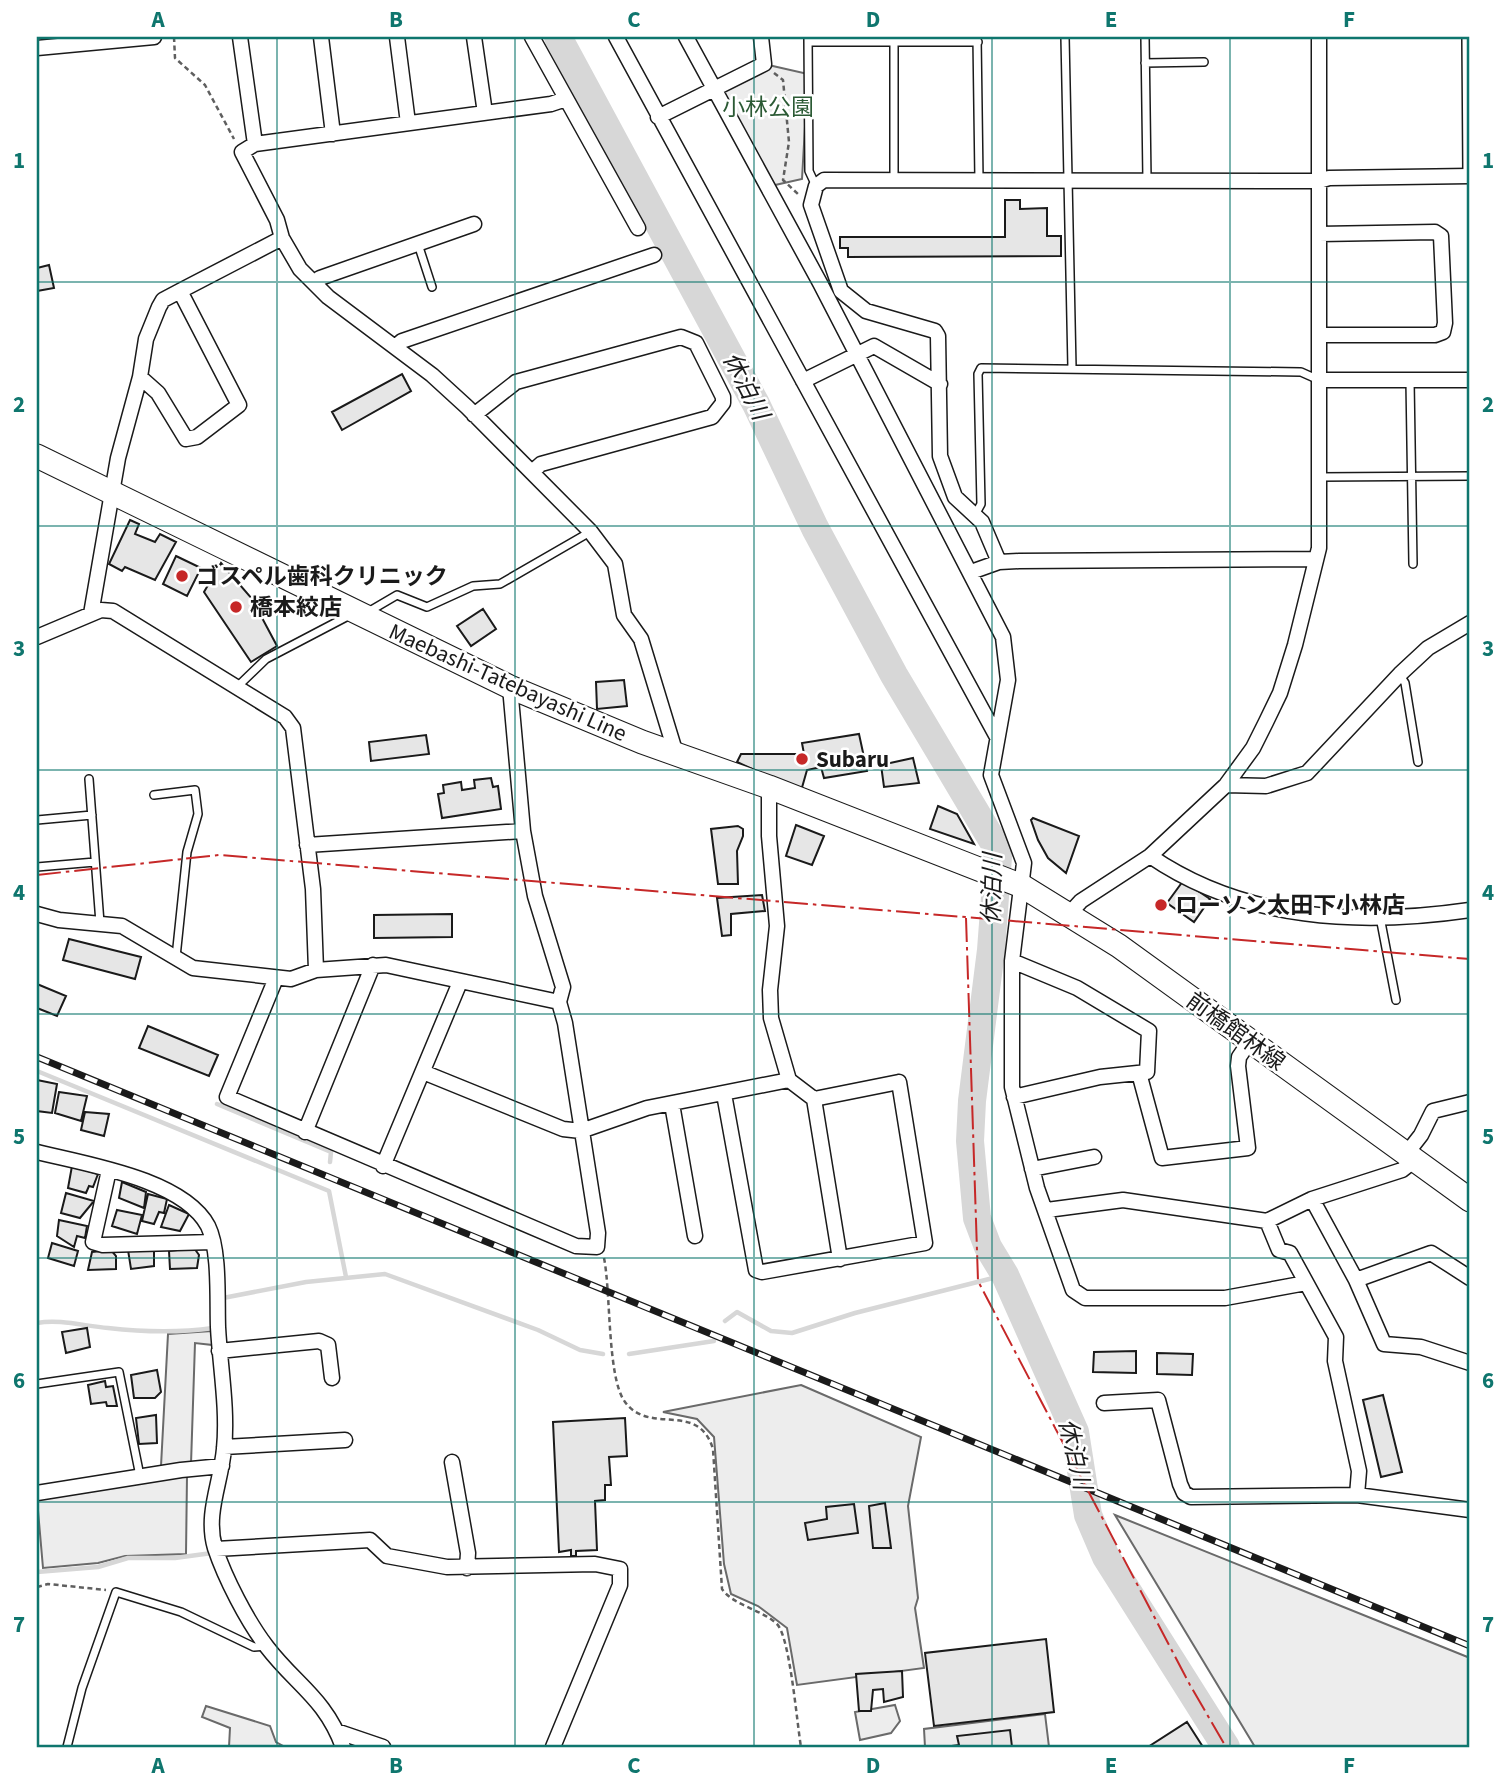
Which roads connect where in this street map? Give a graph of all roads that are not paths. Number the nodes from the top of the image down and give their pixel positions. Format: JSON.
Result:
{"nodes":[{"id":1,"x":154,"y":37,"type":"edge"},
{"id":2,"x":240,"y":37,"type":"edge"},
{"id":3,"x":321,"y":37,"type":"edge"},
{"id":4,"x":397,"y":37,"type":"edge"},
{"id":5,"x":474,"y":37,"type":"edge"},
{"id":6,"x":531,"y":37,"type":"edge"},
{"id":7,"x":616,"y":37,"type":"edge"},
{"id":8,"x":686,"y":37,"type":"edge"},
{"id":9,"x":761,"y":37,"type":"edge"},
{"id":10,"x":1065,"y":37,"type":"edge"},
{"id":11,"x":1145,"y":37,"type":"edge"},
{"id":12,"x":1319,"y":37,"type":"edge"},
{"id":13,"x":1466,"y":37,"type":"edge"},
{"id":14,"x":808,"y":40,"type":"edge"},
{"id":15,"x":894,"y":40,"type":"edge"},
{"id":16,"x":978,"y":40,"type":"edge"},
{"id":17,"x":37,"y":48,"type":"edge"},
{"id":18,"x":1204,"y":62,"type":"dead end"},
{"id":19,"x":1145,"y":63,"type":"junction"},
{"id":20,"x":713,"y":89,"type":"junction"},
{"id":21,"x":566,"y":99,"type":"junction"},
{"id":22,"x":485,"y":113,"type":"junction"},
{"id":23,"x":658,"y":117,"type":"junction"},
{"id":24,"x":408,"y":123,"type":"junction"},
{"id":25,"x":333,"y":134,"type":"junction"},
{"id":26,"x":256,"y":144,"type":"junction"},
{"id":27,"x":1468,"y":176,"type":"edge"},
{"id":28,"x":1068,"y":179,"type":"junction"},
{"id":29,"x":894,"y":180,"type":"junction"},
{"id":30,"x":979,"y":180,"type":"junction"},
{"id":31,"x":1147,"y":180,"type":"junction"},
{"id":32,"x":1319,"y":181,"type":"junction"},
{"id":33,"x":813,"y":192,"type":"junction"},
{"id":34,"x":474,"y":225,"type":"dead end"},
{"id":35,"x":638,"y":228,"type":"dead end"},
{"id":36,"x":1319,"y":234,"type":"junction"},
{"id":37,"x":282,"y":238,"type":"junction"},
{"id":38,"x":418,"y":244,"type":"junction"},
{"id":39,"x":654,"y":255,"type":"dead end"},
{"id":40,"x":314,"y":283,"type":"junction"},
{"id":41,"x":432,"y":287,"type":"dead end"},
{"id":42,"x":180,"y":291,"type":"junction"},
{"id":43,"x":1319,"y":335,"type":"junction"},
{"id":44,"x":395,"y":347,"type":"junction"},
{"id":45,"x":857,"y":353,"type":"junction"},
{"id":46,"x":1072,"y":368,"type":"junction"},
{"id":47,"x":139,"y":377,"type":"junction"},
{"id":48,"x":1319,"y":380,"type":"junction"},
{"id":49,"x":1410,"y":380,"type":"junction"},
{"id":50,"x":1470,"y":380,"type":"edge"},
{"id":51,"x":803,"y":381,"type":"junction"},
{"id":52,"x":940,"y":384,"type":"junction"},
{"id":53,"x":474,"y":415,"type":"junction"},
{"id":54,"x":37,"y":456,"type":"edge"},
{"id":55,"x":532,"y":472,"type":"junction"},
{"id":56,"x":1470,"y":476,"type":"edge"},
{"id":57,"x":1412,"y":477,"type":"junction"},
{"id":58,"x":1320,"y":478,"type":"junction"},
{"id":59,"x":111,"y":494,"type":"junction"},
{"id":60,"x":975,"y":515,"type":"junction"},
{"id":61,"x":590,"y":531,"type":"junction"},
{"id":62,"x":1315,"y":559,"type":"junction"},
{"id":63,"x":999,"y":562,"type":"junction"},
{"id":64,"x":1413,"y":564,"type":"dead end"},
{"id":65,"x":971,"y":572,"type":"junction"},
{"id":66,"x":91,"y":614,"type":"junction"},
{"id":67,"x":359,"y":614,"type":"junction"},
{"id":68,"x":1470,"y":623,"type":"edge"},
{"id":69,"x":37,"y":637,"type":"edge"},
{"id":70,"x":1400,"y":674,"type":"junction"},
{"id":71,"x":236,"y":687,"type":"junction"},
{"id":72,"x":510,"y":687,"type":"junction"},
{"id":73,"x":997,"y":737,"type":"junction"},
{"id":74,"x":676,"y":754,"type":"junction"},
{"id":75,"x":1418,"y":762,"type":"dead end"},
{"id":76,"x":89,"y":779,"type":"dead end"},
{"id":77,"x":1226,"y":785,"type":"junction"},
{"id":78,"x":769,"y":787,"type":"junction"},
{"id":79,"x":154,"y":795,"type":"dead end"},
{"id":80,"x":92,"y":815,"type":"junction"},
{"id":81,"x":37,"y":820,"type":"edge"},
{"id":82,"x":523,"y":831,"type":"junction"},
{"id":83,"x":307,"y":845,"type":"junction"},
{"id":84,"x":1150,"y":856,"type":"junction"},
{"id":85,"x":95,"y":862,"type":"junction"},
{"id":86,"x":37,"y":867,"type":"edge"},
{"id":87,"x":993,"y":874,"type":"joint"},
{"id":88,"x":1018,"y":884,"type":"junction"},
{"id":89,"x":1470,"y":909,"type":"edge"},
{"id":90,"x":1070,"y":913,"type":"junction"},
{"id":91,"x":37,"y":914,"type":"edge"},
{"id":92,"x":1380,"y":916,"type":"junction"},
{"id":93,"x":100,"y":923,"type":"junction"},
{"id":94,"x":176,"y":958,"type":"junction"},
{"id":95,"x":1012,"y":961,"type":"junction"},
{"id":96,"x":373,"y":965,"type":"junction"},
{"id":97,"x":316,"y":970,"type":"junction"},
{"id":98,"x":276,"y":978,"type":"junction"},
{"id":99,"x":460,"y":982,"type":"junction"},
{"id":100,"x":1396,"y":1000,"type":"dead end"},
{"id":101,"x":559,"y":1002,"type":"junction"},
{"id":102,"x":1250,"y":1041,"type":"junction"},
{"id":103,"x":423,"y":1072,"type":"junction"},
{"id":104,"x":1139,"y":1073,"type":"junction"},
{"id":105,"x":789,"y":1080,"type":"junction"},
{"id":106,"x":724,"y":1094,"type":"junction"},
{"id":107,"x":1014,"y":1097,"type":"junction"},
{"id":108,"x":814,"y":1099,"type":"junction"},
{"id":109,"x":1470,"y":1102,"type":"edge"},
{"id":110,"x":672,"y":1104,"type":"junction"},
{"id":111,"x":581,"y":1131,"type":"junction"},
{"id":112,"x":305,"y":1132,"type":"junction"},
{"id":113,"x":37,"y":1152,"type":"edge"},
{"id":114,"x":1411,"y":1156,"type":"junction"},
{"id":115,"x":1094,"y":1157,"type":"dead end"},
{"id":116,"x":383,"y":1166,"type":"junction"},
{"id":117,"x":1032,"y":1169,"type":"junction"},
{"id":118,"x":109,"y":1170,"type":"junction"},
{"id":119,"x":1312,"y":1199,"type":"junction"},
{"id":120,"x":1470,"y":1200,"type":"edge"},
{"id":121,"x":1046,"y":1210,"type":"junction"},
{"id":122,"x":1266,"y":1221,"type":"junction"},
{"id":123,"x":695,"y":1236,"type":"dead end"},
{"id":124,"x":213,"y":1242,"type":"junction"},
{"id":125,"x":840,"y":1259,"type":"junction"},
{"id":126,"x":1470,"y":1278,"type":"edge"},
{"id":127,"x":1356,"y":1279,"type":"junction"},
{"id":128,"x":1306,"y":1283,"type":"junction"},
{"id":129,"x":219,"y":1351,"type":"junction"},
{"id":130,"x":1470,"y":1363,"type":"edge"},
{"id":131,"x":332,"y":1378,"type":"dead end"},
{"id":132,"x":37,"y":1384,"type":"edge"},
{"id":133,"x":1104,"y":1403,"type":"dead end"},
{"id":134,"x":345,"y":1440,"type":"dead end"},
{"id":135,"x":224,"y":1447,"type":"junction"},
{"id":136,"x":452,"y":1462,"type":"dead end"},
{"id":137,"x":222,"y":1466,"type":"junction"},
{"id":138,"x":140,"y":1476,"type":"junction"},
{"id":139,"x":37,"y":1493,"type":"edge"},
{"id":140,"x":1357,"y":1495,"type":"junction"},
{"id":141,"x":1470,"y":1510,"type":"edge"},
{"id":142,"x":216,"y":1549,"type":"junction"},
{"id":143,"x":467,"y":1567,"type":"junction"},
{"id":144,"x":267,"y":1646,"type":"junction"},
{"id":145,"x":336,"y":1731,"type":"junction"},
{"id":146,"x":67,"y":1747,"type":"edge"},
{"id":147,"x":343,"y":1747,"type":"edge"},
{"id":148,"x":383,"y":1747,"type":"edge"},
{"id":149,"x":553,"y":1747,"type":"edge"}],
"edges":[{"from":1,"to":17,"type":"street"},
{"from":2,"to":26,"type":"street"},
{"from":3,"to":25,"type":"street"},
{"from":4,"to":24,"type":"street"},
{"from":5,"to":22,"type":"street"},
{"from":6,"to":21,"type":"street"},
{"from":7,"to":23,"type":"street"},
{"from":8,"to":20,"type":"street"},
{"from":9,"to":20,"type":"street"},
{"from":10,"to":28,"type":"lane"},
{"from":11,"to":19,"type":"lane"},
{"from":12,"to":32,"type":"street"},
{"from":13,"to":27,"type":"lane"},
{"from":14,"to":15,"type":"lane"},
{"from":14,"to":33,"type":"lane"},
{"from":15,"to":16,"type":"lane"},
{"from":15,"to":29,"type":"lane"},
{"from":16,"to":30,"type":"lane"},
{"from":18,"to":19,"type":"lane"},
{"from":19,"to":31,"type":"lane"},
{"from":20,"to":23,"type":"street"},
{"from":20,"to":45,"type":"street"},
{"from":21,"to":22,"type":"street"},
{"from":21,"to":35,"type":"street"},
{"from":22,"to":24,"type":"street"},
{"from":23,"to":51,"type":"street"},
{"from":24,"to":25,"type":"street"},
{"from":25,"to":26,"type":"street"},
{"from":26,"to":37,"type":"street"},
{"from":27,"to":32,"type":"street"},
{"from":28,"to":30,"type":"street"},
{"from":28,"to":31,"type":"street"},
{"from":28,"to":46,"type":"lane"},
{"from":29,"to":30,"type":"street"},
{"from":29,"to":33,"type":"street"},
{"from":31,"to":32,"type":"street"},
{"from":32,"to":36,"type":"street"},
{"from":33,"to":52,"type":"street"},
{"from":34,"to":38,"type":"street"},
{"from":36,"to":43,"type":"street"},
{"from":36,"to":43,"type":"street"},
{"from":37,"to":40,"type":"street"},
{"from":37,"to":42,"type":"street"},
{"from":38,"to":40,"type":"street"},
{"from":38,"to":41,"type":"lane"},
{"from":39,"to":44,"type":"street"},
{"from":40,"to":44,"type":"street"},
{"from":42,"to":47,"type":"street"},
{"from":42,"to":47,"type":"street"},
{"from":43,"to":48,"type":"street"},
{"from":44,"to":53,"type":"street"},
{"from":45,"to":51,"type":"street"},
{"from":45,"to":52,"type":"street"},
{"from":45,"to":65,"type":"street"},
{"from":46,"to":48,"type":"lane"},
{"from":46,"to":60,"type":"lane"},
{"from":47,"to":59,"type":"street"},
{"from":48,"to":49,"type":"street"},
{"from":48,"to":58,"type":"street"},
{"from":49,"to":50,"type":"street"},
{"from":49,"to":57,"type":"lane"},
{"from":51,"to":73,"type":"street"},
{"from":52,"to":60,"type":"street"},
{"from":53,"to":55,"type":"street"},
{"from":53,"to":55,"type":"street"},
{"from":54,"to":59,"type":"main road","name":"Maebashi-Tatebayashi Line"},
{"from":55,"to":61,"type":"street"},
{"from":56,"to":57,"type":"lane"},
{"from":57,"to":58,"type":"lane"},
{"from":57,"to":64,"type":"lane"},
{"from":58,"to":62,"type":"street"},
{"from":59,"to":66,"type":"street"},
{"from":59,"to":67,"type":"main road","name":"Maebashi-Tatebayashi Line"},
{"from":60,"to":63,"type":"street"},
{"from":61,"to":67,"type":"lane"},
{"from":61,"to":74,"type":"street"},
{"from":62,"to":63,"type":"street"},
{"from":62,"to":77,"type":"street"},
{"from":63,"to":65,"type":"street"},
{"from":65,"to":73,"type":"street"},
{"from":66,"to":69,"type":"street"},
{"from":66,"to":71,"type":"street"},
{"from":67,"to":71,"type":"lane"},
{"from":67,"to":72,"type":"main road","name":"Maebashi-Tatebayashi Line"},
{"from":68,"to":70,"type":"street"},
{"from":70,"to":75,"type":"lane"},
{"from":70,"to":77,"type":"street"},
{"from":71,"to":83,"type":"street"},
{"from":72,"to":74,"type":"main road","name":"Maebashi-Tatebayashi Line"},
{"from":72,"to":82,"type":"street"},
{"from":73,"to":88,"type":"street"},
{"from":74,"to":78,"type":"main road","name":"Maebashi-Tatebayashi Line"},
{"from":76,"to":80,"type":"lane"},
{"from":77,"to":84,"type":"street"},
{"from":78,"to":87,"type":"main road","name":"Maebashi-Tatebayashi Line"},
{"from":78,"to":105,"type":"street"},
{"from":79,"to":94,"type":"lane"},
{"from":80,"to":81,"type":"lane"},
{"from":80,"to":85,"type":"lane"},
{"from":82,"to":83,"type":"street"},
{"from":82,"to":101,"type":"street"},
{"from":83,"to":97,"type":"street"},
{"from":84,"to":90,"type":"street"},
{"from":84,"to":92,"type":"street"},
{"from":85,"to":86,"type":"lane"},
{"from":85,"to":93,"type":"lane"},
{"from":87,"to":88,"type":"main road","name":"前橋館林線"},
{"from":88,"to":90,"type":"main road","name":"前橋館林線"},
{"from":88,"to":95,"type":"street"},
{"from":89,"to":92,"type":"street"},
{"from":90,"to":102,"type":"main road","name":"前橋館林線"},
{"from":91,"to":93,"type":"street"},
{"from":92,"to":100,"type":"lane"},
{"from":93,"to":94,"type":"street"},
{"from":94,"to":98,"type":"street"},
{"from":95,"to":104,"type":"street"},
{"from":95,"to":107,"type":"street"},
{"from":96,"to":97,"type":"street"},
{"from":96,"to":99,"type":"street"},
{"from":96,"to":112,"type":"street"},
{"from":97,"to":98,"type":"street"},
{"from":98,"to":112,"type":"street"},
{"from":99,"to":101,"type":"street"},
{"from":99,"to":103,"type":"street"},
{"from":101,"to":111,"type":"street"},
{"from":102,"to":104,"type":"street"},
{"from":102,"to":114,"type":"main road","name":"前橋館林線"},
{"from":103,"to":111,"type":"street"},
{"from":103,"to":116,"type":"street"},
{"from":104,"to":107,"type":"street"},
{"from":105,"to":106,"type":"street"},
{"from":105,"to":108,"type":"street"},
{"from":106,"to":110,"type":"street"},
{"from":106,"to":125,"type":"street"},
{"from":107,"to":117,"type":"street"},
{"from":108,"to":125,"type":"street"},
{"from":108,"to":125,"type":"street"},
{"from":109,"to":114,"type":"street"},
{"from":110,"to":111,"type":"street"},
{"from":110,"to":123,"type":"street"},
{"from":111,"to":116,"type":"street"},
{"from":112,"to":116,"type":"street"},
{"from":113,"to":118,"type":"street"},
{"from":114,"to":119,"type":"street"},
{"from":114,"to":120,"type":"main road","name":"前橋館林線"},
{"from":115,"to":117,"type":"street"},
{"from":117,"to":121,"type":"street"},
{"from":118,"to":124,"type":"street"},
{"from":118,"to":124,"type":"street"},
{"from":119,"to":122,"type":"street"},
{"from":119,"to":127,"type":"street"},
{"from":121,"to":122,"type":"street"},
{"from":121,"to":128,"type":"street"},
{"from":122,"to":128,"type":"street"},
{"from":124,"to":129,"type":"street"},
{"from":126,"to":127,"type":"street"},
{"from":127,"to":130,"type":"street"},
{"from":128,"to":140,"type":"street"},
{"from":129,"to":131,"type":"street"},
{"from":129,"to":135,"type":"street"},
{"from":132,"to":138,"type":"lane"},
{"from":133,"to":140,"type":"street"},
{"from":134,"to":135,"type":"street"},
{"from":135,"to":137,"type":"street"},
{"from":136,"to":143,"type":"street"},
{"from":137,"to":138,"type":"street"},
{"from":137,"to":142,"type":"street"},
{"from":138,"to":139,"type":"street"},
{"from":140,"to":141,"type":"street"},
{"from":142,"to":143,"type":"street"},
{"from":142,"to":144,"type":"street"},
{"from":143,"to":149,"type":"street"},
{"from":144,"to":145,"type":"street"},
{"from":144,"to":146,"type":"lane"},
{"from":145,"to":147,"type":"street"},
{"from":145,"to":148,"type":"street"}]}
